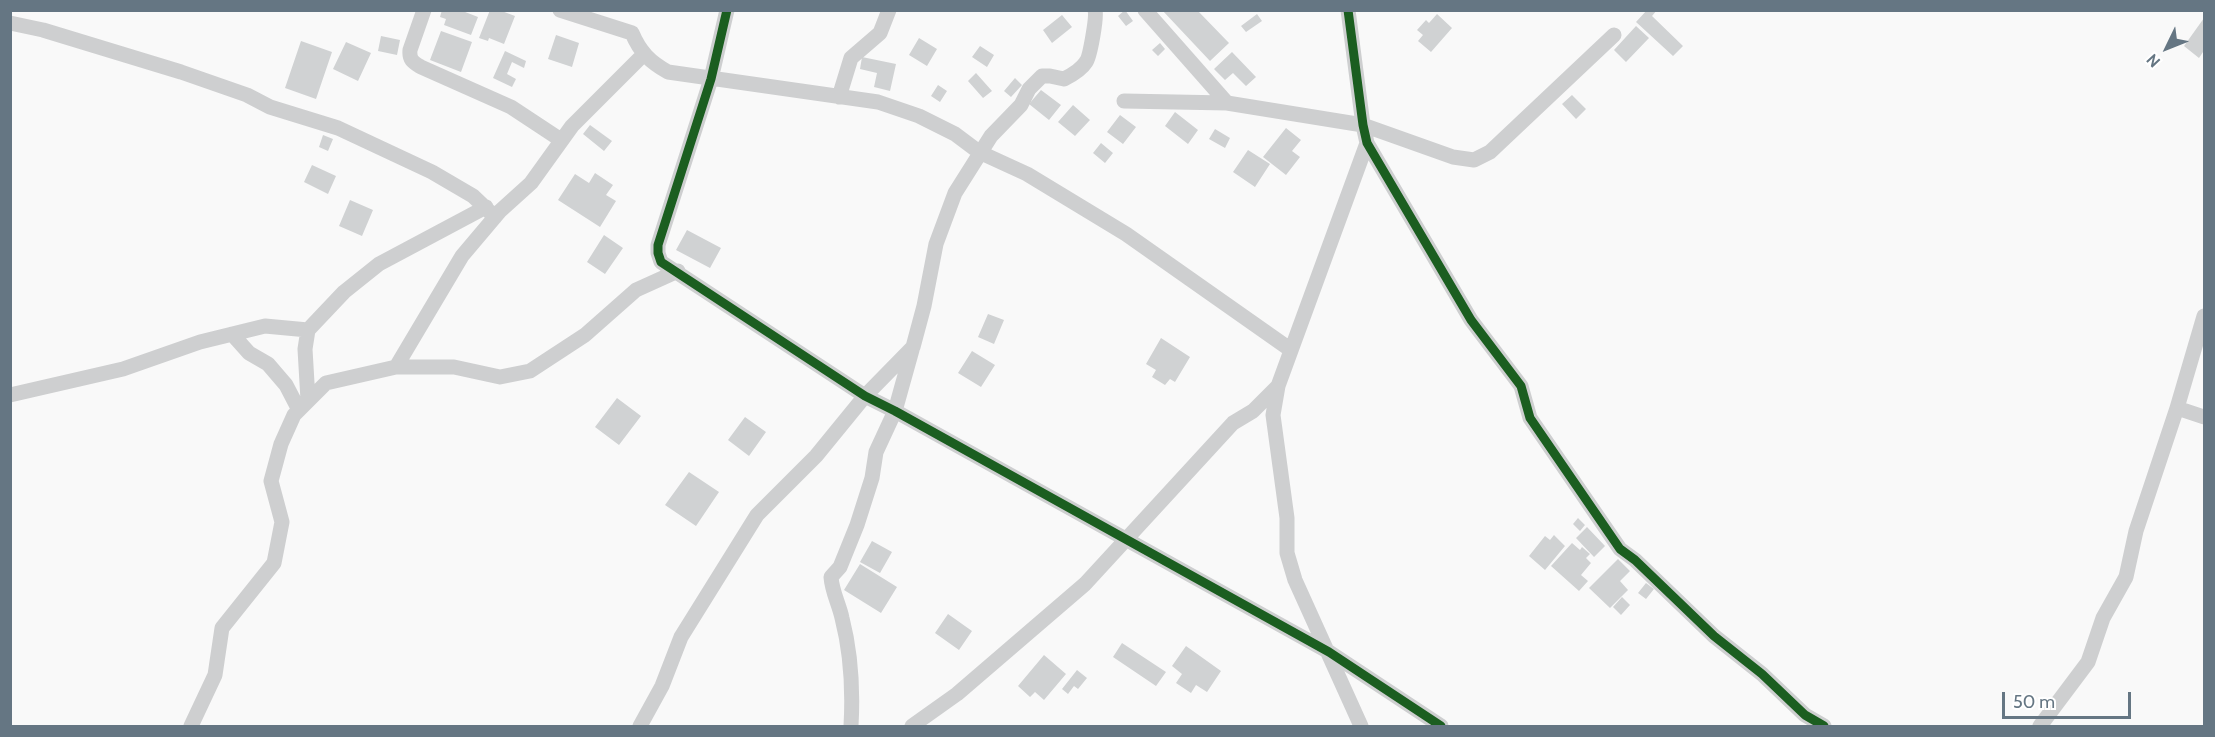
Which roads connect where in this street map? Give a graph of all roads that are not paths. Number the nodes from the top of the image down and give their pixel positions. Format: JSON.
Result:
{"nodes":[{"id":1,"x":424,"y":10,"type":"edge"},
{"id":2,"x":560,"y":10,"type":"edge"},
{"id":3,"x":727,"y":10,"type":"edge"},
{"id":4,"x":889,"y":10,"type":"edge"},
{"id":5,"x":1095,"y":10,"type":"edge"},
{"id":6,"x":1145,"y":10,"type":"edge"},
{"id":7,"x":1348,"y":10,"type":"edge"},
{"id":8,"x":10,"y":23,"type":"edge"},
{"id":9,"x":1614,"y":35,"type":"dead end"},
{"id":10,"x":644,"y":54,"type":"junction"},
{"id":11,"x":711,"y":79,"type":"junction"},
{"id":12,"x":839,"y":97,"type":"junction"},
{"id":13,"x":1124,"y":101,"type":"dead end"},
{"id":14,"x":1227,"y":103,"type":"junction"},
{"id":15,"x":1363,"y":125,"type":"junction"},
{"id":16,"x":561,"y":140,"type":"junction"},
{"id":17,"x":1367,"y":143,"type":"junction"},
{"id":18,"x":979,"y":152,"type":"junction"},
{"id":19,"x":490,"y":212,"type":"junction"},
{"id":20,"x":678,"y":271,"type":"junction"},
{"id":21,"x":2205,"y":316,"type":"edge"},
{"id":22,"x":308,"y":330,"type":"junction"},
{"id":23,"x":232,"y":334,"type":"junction"},
{"id":24,"x":913,"y":347,"type":"junction"},
{"id":25,"x":1291,"y":350,"type":"junction"},
{"id":26,"x":396,"y":367,"type":"junction"},
{"id":27,"x":1278,"y":386,"type":"junction"},
{"id":28,"x":10,"y":395,"type":"edge"},
{"id":29,"x":865,"y":396,"type":"junction"},
{"id":30,"x":303,"y":405,"type":"junction"},
{"id":31,"x":2177,"y":408,"type":"junction"},
{"id":32,"x":896,"y":411,"type":"junction"},
{"id":33,"x":2205,"y":417,"type":"edge"},
{"id":34,"x":1126,"y":541,"type":"junction"},
{"id":35,"x":1329,"y":652,"type":"junction"},
{"id":36,"x":191,"y":726,"type":"edge"},
{"id":37,"x":640,"y":726,"type":"edge"},
{"id":38,"x":851,"y":726,"type":"edge"},
{"id":39,"x":912,"y":726,"type":"edge"},
{"id":40,"x":1361,"y":726,"type":"edge"},
{"id":41,"x":1442,"y":726,"type":"edge"},
{"id":42,"x":1824,"y":726,"type":"edge"},
{"id":43,"x":2040,"y":726,"type":"edge"}],
"edges":[{"from":1,"to":16,"type":"street"},
{"from":2,"to":10,"type":"street"},
{"from":3,"to":11,"type":"street"},
{"from":4,"to":12,"type":"street"},
{"from":5,"to":18,"type":"street"},
{"from":6,"to":14,"type":"street"},
{"from":7,"to":15,"type":"street"},
{"from":8,"to":19,"type":"street"},
{"from":9,"to":15,"type":"street"},
{"from":10,"to":11,"type":"street"},
{"from":10,"to":16,"type":"street"},
{"from":11,"to":12,"type":"street"},
{"from":11,"to":20,"type":"street"},
{"from":12,"to":18,"type":"street"},
{"from":13,"to":14,"type":"street"},
{"from":14,"to":15,"type":"street"},
{"from":15,"to":17,"type":"street"},
{"from":16,"to":19,"type":"street"},
{"from":17,"to":25,"type":"street"},
{"from":17,"to":42,"type":"street"},
{"from":18,"to":24,"type":"street"},
{"from":18,"to":25,"type":"street"},
{"from":19,"to":22,"type":"street"},
{"from":19,"to":26,"type":"street"},
{"from":20,"to":26,"type":"street"},
{"from":20,"to":29,"type":"street"},
{"from":21,"to":31,"type":"street"},
{"from":22,"to":23,"type":"street"},
{"from":22,"to":30,"type":"street"},
{"from":23,"to":28,"type":"street"},
{"from":23,"to":30,"type":"street"},
{"from":24,"to":29,"type":"street"},
{"from":24,"to":32,"type":"street"},
{"from":25,"to":27,"type":"street"},
{"from":26,"to":30,"type":"street"},
{"from":27,"to":34,"type":"street"},
{"from":27,"to":35,"type":"street"},
{"from":29,"to":32,"type":"street"},
{"from":29,"to":37,"type":"street"},
{"from":30,"to":36,"type":"street"},
{"from":31,"to":33,"type":"street"},
{"from":31,"to":43,"type":"street"},
{"from":32,"to":34,"type":"street"},
{"from":32,"to":38,"type":"street"},
{"from":34,"to":35,"type":"street"},
{"from":34,"to":39,"type":"street"},
{"from":35,"to":40,"type":"street"},
{"from":35,"to":41,"type":"street"}]}
